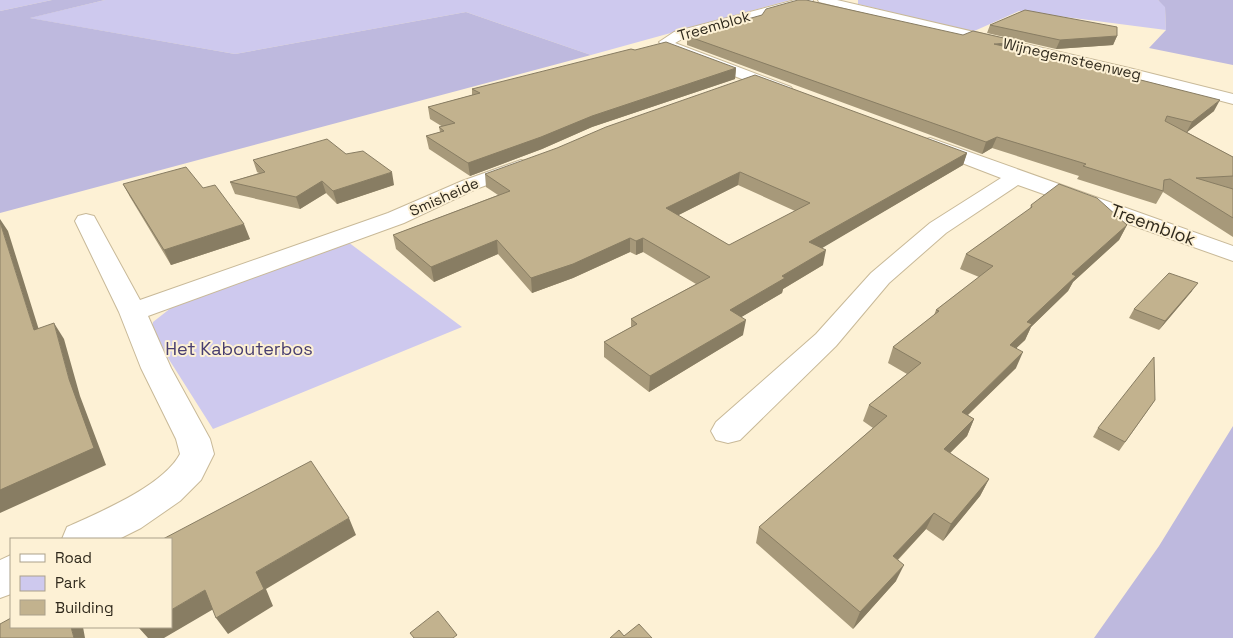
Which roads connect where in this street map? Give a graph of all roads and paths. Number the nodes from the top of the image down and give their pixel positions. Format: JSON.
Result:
{"nodes":[{"id":1,"x":808,"y":0,"type":"edge"},
{"id":2,"x":823,"y":0,"type":"edge"},
{"id":3,"x":754,"y":79,"type":"junction"},
{"id":4,"x":726,"y":89,"type":"edge"},
{"id":5,"x":800,"y":96,"type":"edge"},
{"id":6,"x":1233,"y":99,"type":"edge"},
{"id":7,"x":915,"y":138,"type":"edge"},
{"id":8,"x":541,"y":158,"type":"edge"},
{"id":9,"x":1016,"y":177,"type":"junction"},
{"id":10,"x":86,"y":221,"type":"dead end"},
{"id":11,"x":1233,"y":254,"type":"edge"},
{"id":12,"x":133,"y":312,"type":"junction"},
{"id":13,"x":728,"y":431,"type":"dead end"},
{"id":14,"x":83,"y":538,"type":"edge"}],
"edges":[{"from":1,"to":3,"type":"street","name":"Treemblok"},
{"from":2,"to":6,"type":"street","name":"Wijnegemsteenweg"},
{"from":3,"to":4,"type":"street"},
{"from":3,"to":5,"type":"street","name":"Treemblok"},
{"from":7,"to":9,"type":"street","name":"Treemblok"},
{"from":8,"to":12,"type":"street","name":"Smisheide"},
{"from":9,"to":11,"type":"street","name":"Treemblok"},
{"from":9,"to":13,"type":"street"},
{"from":10,"to":12,"type":"street"},
{"from":12,"to":14,"type":"street"}]}
